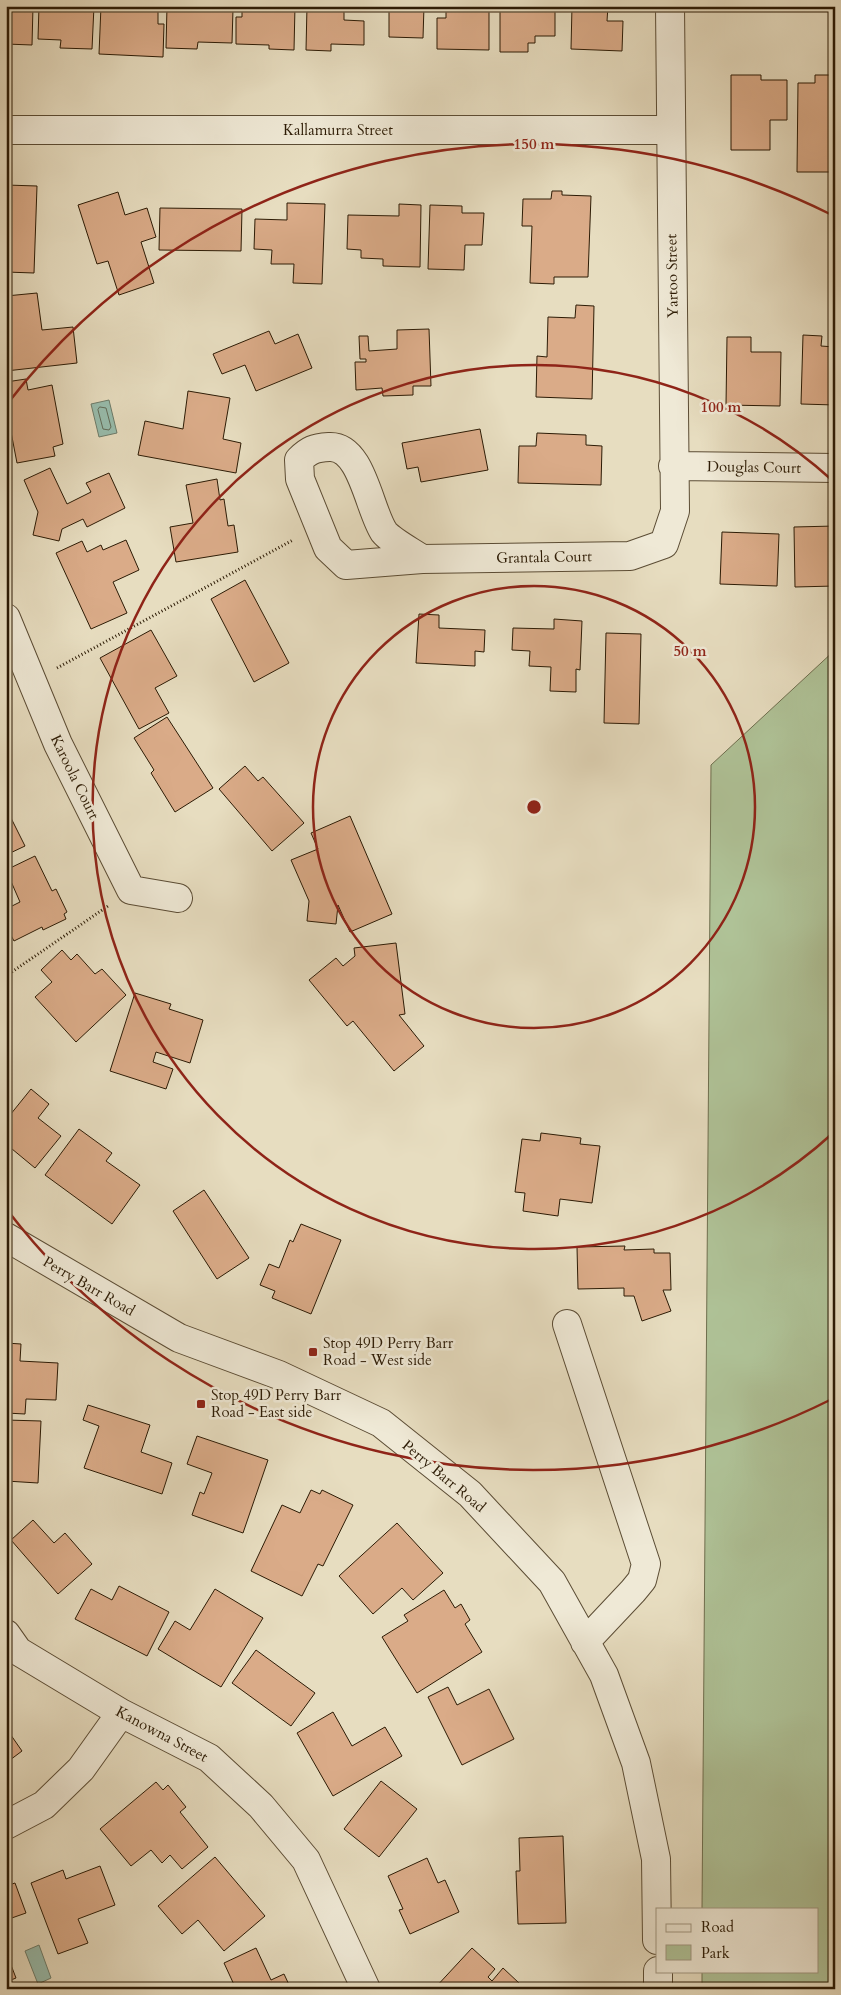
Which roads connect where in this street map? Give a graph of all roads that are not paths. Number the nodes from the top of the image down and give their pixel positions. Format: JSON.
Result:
{"nodes":[{"id":1,"x":670,"y":6,"type":"edge"},
{"id":2,"x":6,"y":130,"type":"edge"},
{"id":3,"x":670,"y":130,"type":"junction"},
{"id":4,"x":673,"y":466,"type":"junction"},
{"id":5,"x":835,"y":468,"type":"edge"},
{"id":6,"x":664,"y":544,"type":"joint"},
{"id":7,"x":422,"y":559,"type":"junction"},
{"id":8,"x":6,"y":618,"type":"edge"},
{"id":9,"x":178,"y":898,"type":"dead end"},
{"id":10,"x":6,"y":1237,"type":"edge"},
{"id":11,"x":567,"y":1324,"type":"dead end"},
{"id":12,"x":6,"y":1634,"type":"edge"},
{"id":13,"x":585,"y":1642,"type":"junction"},
{"id":14,"x":121,"y":1713,"type":"junction"},
{"id":15,"x":6,"y":1825,"type":"edge"},
{"id":16,"x":657,"y":1908,"type":"edge"},
{"id":17,"x":658,"y":1972,"type":"edge"},
{"id":18,"x":366,"y":1989,"type":"edge"},
{"id":19,"x":658,"y":1989,"type":"edge"}],
"edges":[{"from":1,"to":3,"type":"street","name":"Yartoo Street"},
{"from":2,"to":3,"type":"street","name":"Kallamurra Street"},
{"from":3,"to":4,"type":"street","name":"Yartoo Street"},
{"from":4,"to":5,"type":"street","name":"Douglas Court"},
{"from":4,"to":6,"type":"street","name":"Yartoo Street"},
{"from":6,"to":7,"type":"street","name":"Grantala Court"},
{"from":7,"to":7,"type":"street","name":"Grantala Court"},
{"from":8,"to":9,"type":"street","name":"Karoola Court"},
{"from":10,"to":13,"type":"street","name":"Perry Barr Road"},
{"from":11,"to":13,"type":"street"},
{"from":12,"to":14,"type":"street","name":"Kanowna Street"},
{"from":13,"to":16,"type":"street","name":"Perry Barr Road"},
{"from":14,"to":15,"type":"street"},
{"from":14,"to":18,"type":"street","name":"Kanowna Street"},
{"from":17,"to":19,"type":"street"}]}
